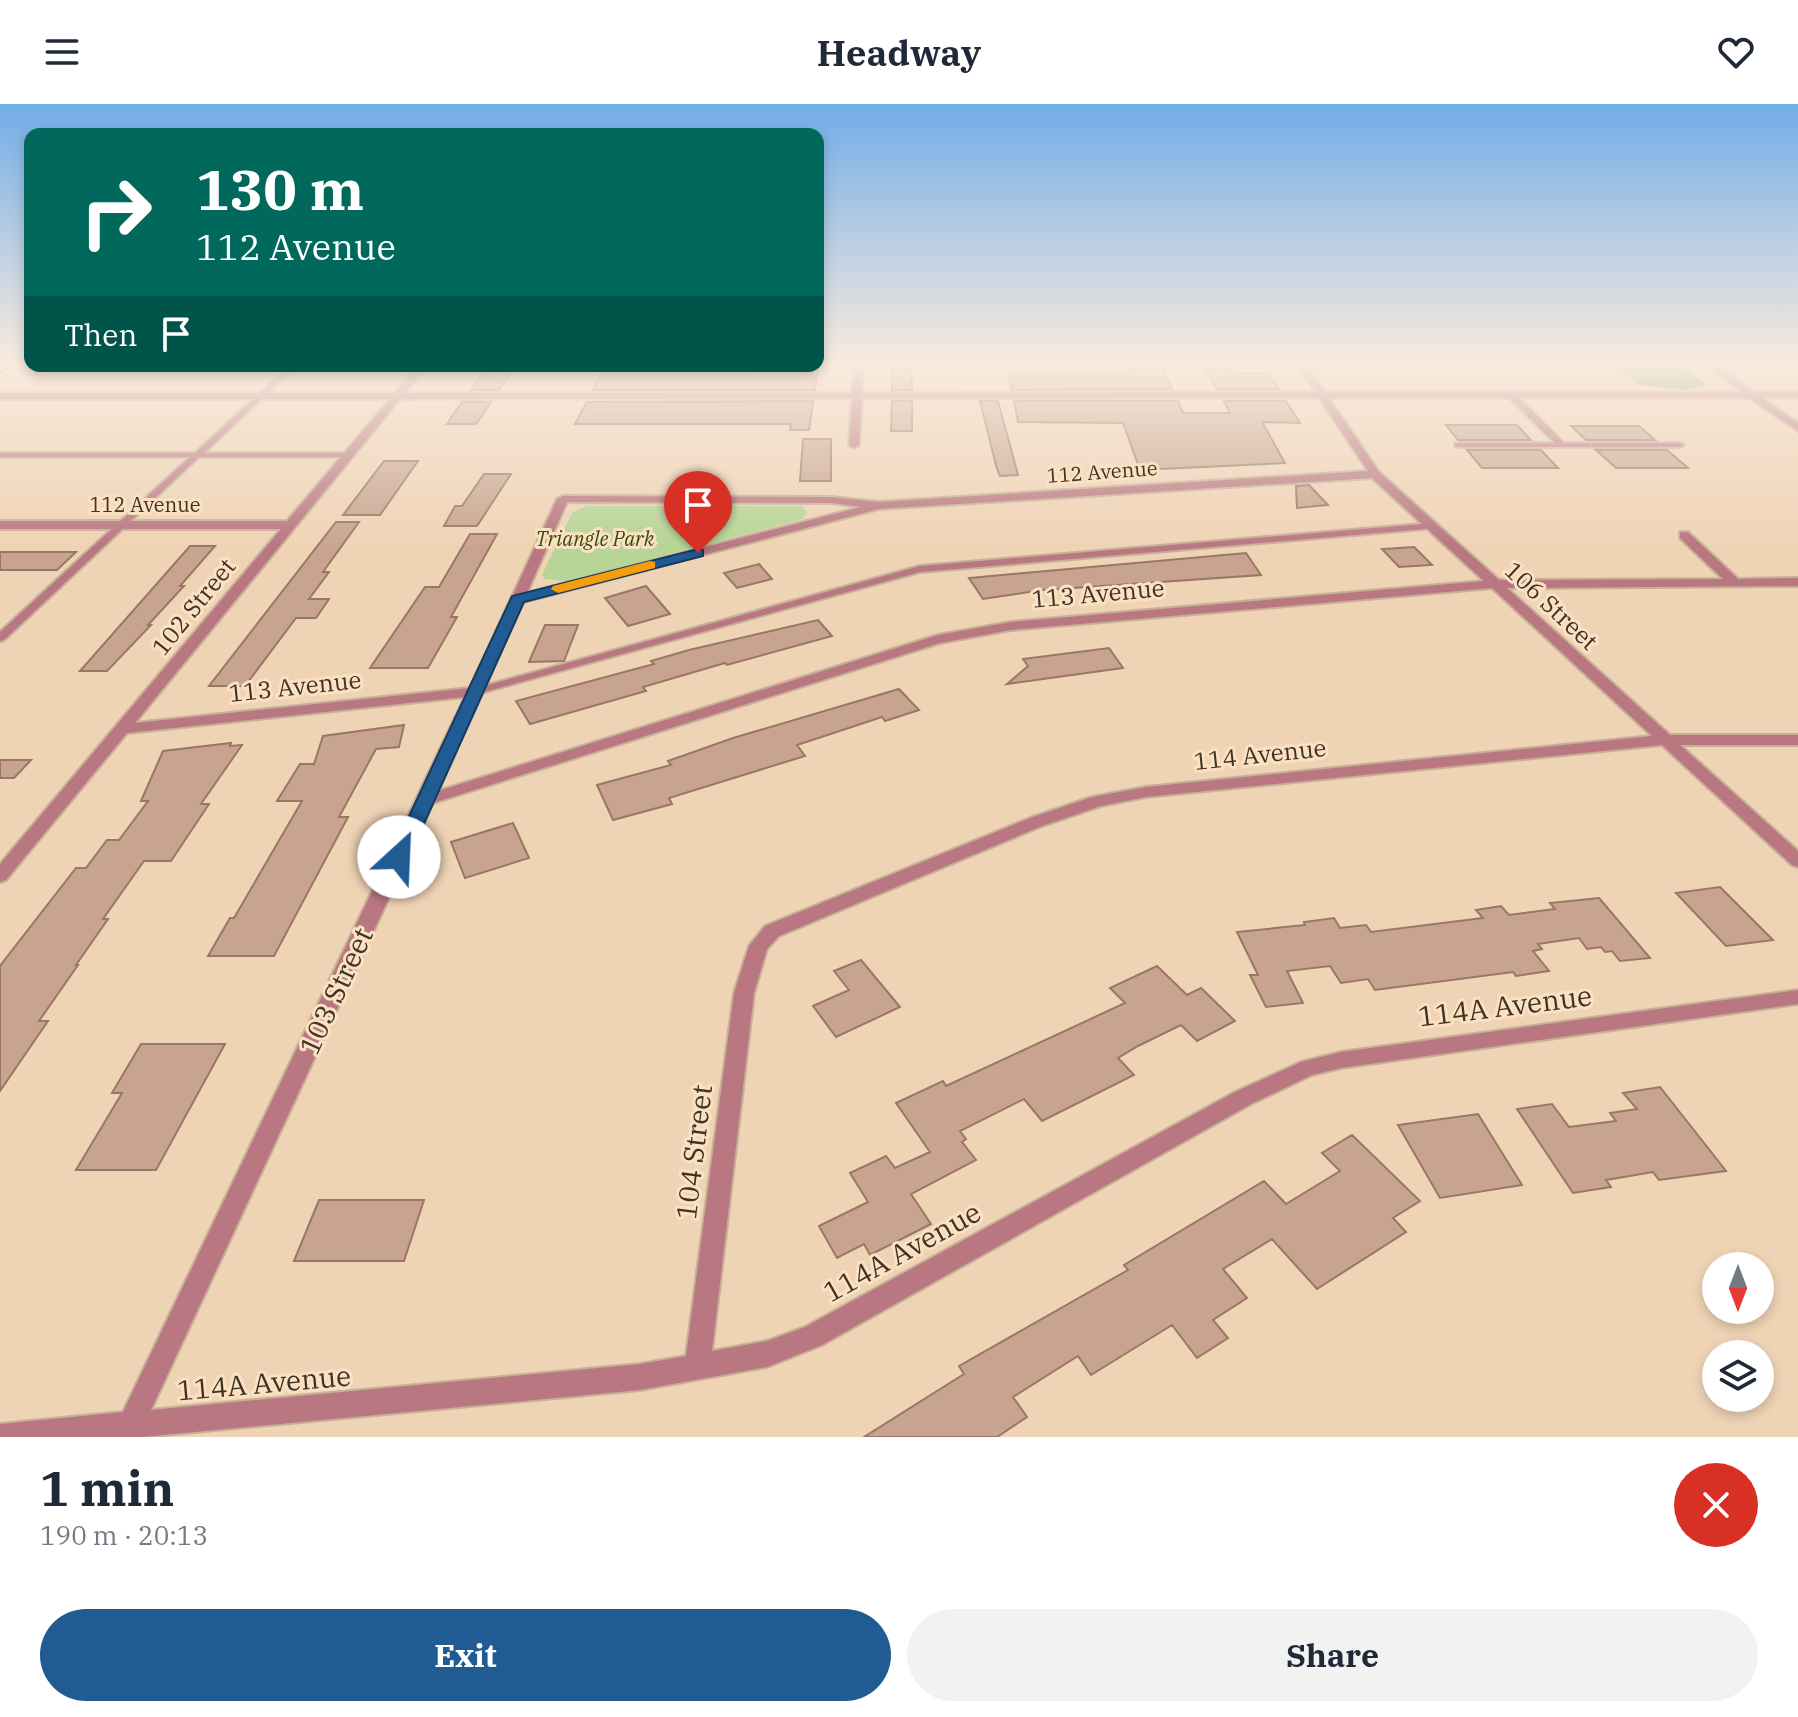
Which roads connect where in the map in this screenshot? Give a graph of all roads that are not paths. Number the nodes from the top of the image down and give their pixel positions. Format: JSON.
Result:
{"nodes":[{"id":1,"x":232,"y":423,"type":"edge"},
{"id":2,"x":374,"y":423,"type":"edge"},
{"id":3,"x":855,"y":423,"type":"edge"},
{"id":4,"x":1341,"y":423,"type":"edge"},
{"id":5,"x":1540,"y":423,"type":"edge"},
{"id":6,"x":854,"y":445,"type":"dead end"},
{"id":7,"x":1458,"y":445,"type":"dead end"},
{"id":8,"x":1562,"y":445,"type":"junction"},
{"id":9,"x":1680,"y":445,"type":"dead end"},
{"id":10,"x":0,"y":455,"type":"edge"},
{"id":11,"x":199,"y":455,"type":"junction"},
{"id":12,"x":348,"y":455,"type":"junction"},
{"id":13,"x":1375,"y":474,"type":"junction"},
{"id":14,"x":563,"y":499,"type":"joint"},
{"id":15,"x":879,"y":506,"type":"junction"},
{"id":16,"x":0,"y":525,"type":"edge"},
{"id":17,"x":124,"y":525,"type":"junction"},
{"id":18,"x":289,"y":525,"type":"junction"},
{"id":19,"x":1433,"y":526,"type":"junction"},
{"id":20,"x":1684,"y":535,"type":"dead end"},
{"id":21,"x":1734,"y":582,"type":"junction"},
{"id":22,"x":1798,"y":582,"type":"edge"},
{"id":23,"x":1494,"y":584,"type":"junction"},
{"id":24,"x":518,"y":599,"type":"junction"},
{"id":25,"x":0,"y":638,"type":"edge"},
{"id":26,"x":473,"y":692,"type":"junction"},
{"id":27,"x":122,"y":729,"type":"junction"},
{"id":28,"x":1663,"y":740,"type":"junction"},
{"id":29,"x":1798,"y":740,"type":"edge"},
{"id":30,"x":426,"y":800,"type":"junction"},
{"id":31,"x":1798,"y":861,"type":"edge"},
{"id":32,"x":0,"y":876,"type":"edge"},
{"id":33,"x":758,"y":946,"type":"joint"},
{"id":34,"x":1798,"y":997,"type":"edge"},
{"id":35,"x":697,"y":1368,"type":"junction"},
{"id":36,"x":128,"y":1431,"type":"edge"},
{"id":37,"x":0,"y":1437,"type":"edge"}],
"edges":[{"from":1,"to":11,"type":"lane"},
{"from":2,"to":12,"type":"street","name":"102 Street"},
{"from":3,"to":6,"type":"street"},
{"from":4,"to":13,"type":"street","name":"106 Street"},
{"from":5,"to":8,"type":"lane"},
{"from":7,"to":8,"type":"lane"},
{"from":8,"to":9,"type":"lane"},
{"from":10,"to":11,"type":"lane"},
{"from":11,"to":12,"type":"lane"},
{"from":11,"to":17,"type":"lane"},
{"from":12,"to":18,"type":"street","name":"102 Street"},
{"from":13,"to":15,"type":"street","name":"112 Avenue"},
{"from":13,"to":19,"type":"street","name":"106 Street"},
{"from":14,"to":15,"type":"street","name":"112 Avenue"},
{"from":14,"to":24,"type":"street","name":"103 Street"},
{"from":15,"to":24,"type":"street","name":"112 Avenue"},
{"from":16,"to":17,"type":"street","name":"112 Avenue"},
{"from":17,"to":18,"type":"street","name":"112 Avenue"},
{"from":17,"to":25,"type":"lane"},
{"from":18,"to":27,"type":"street","name":"102 Street"},
{"from":19,"to":23,"type":"street","name":"106 Street"},
{"from":19,"to":26,"type":"lane"},
{"from":20,"to":21,"type":"street"},
{"from":21,"to":22,"type":"street","name":"113 Avenue"},
{"from":21,"to":23,"type":"street","name":"113 Avenue"},
{"from":23,"to":28,"type":"street","name":"106 Street"},
{"from":23,"to":30,"type":"street","name":"113 Avenue"},
{"from":24,"to":26,"type":"street","name":"103 Street"},
{"from":26,"to":27,"type":"street","name":"113 Avenue"},
{"from":26,"to":30,"type":"street","name":"103 Street"},
{"from":27,"to":32,"type":"street","name":"102 Street"},
{"from":28,"to":29,"type":"street","name":"114 Avenue"},
{"from":28,"to":31,"type":"street","name":"106 Street"},
{"from":28,"to":33,"type":"street","name":"114 Avenue"},
{"from":30,"to":36,"type":"street","name":"103 Street"},
{"from":33,"to":35,"type":"street","name":"104 Street"},
{"from":34,"to":35,"type":"street","name":"114A Avenue"},
{"from":35,"to":36,"type":"street","name":"114A Avenue"},
{"from":36,"to":37,"type":"street","name":"114A Avenue"}]}
